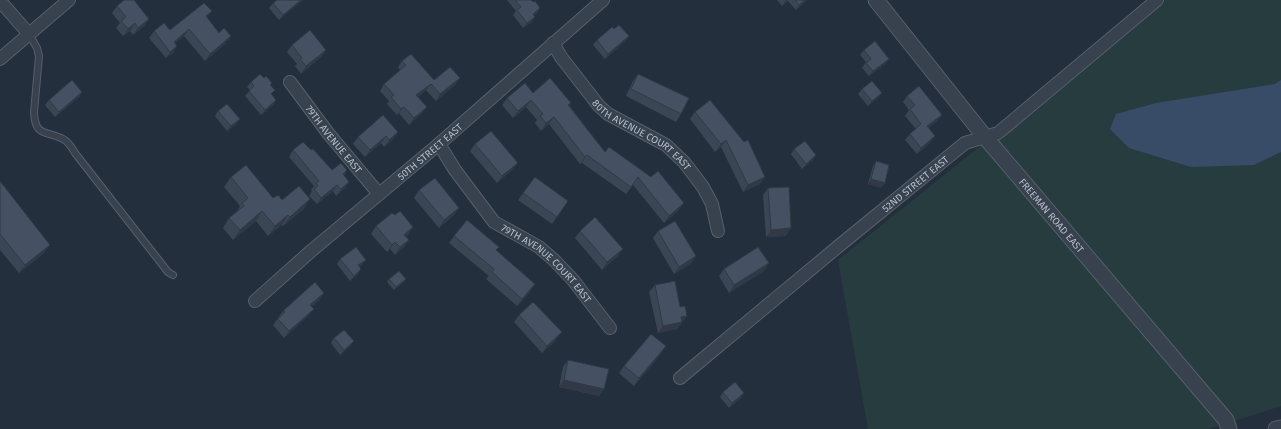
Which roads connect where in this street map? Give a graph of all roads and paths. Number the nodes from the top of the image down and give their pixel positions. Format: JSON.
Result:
{"nodes":[{"id":1,"x":0,"y":0,"type":"edge"},
{"id":2,"x":69,"y":0,"type":"edge"},
{"id":3,"x":603,"y":0,"type":"edge"},
{"id":4,"x":876,"y":0,"type":"edge"},
{"id":5,"x":1156,"y":0,"type":"edge"},
{"id":6,"x":29,"y":34,"type":"junction"},
{"id":7,"x":553,"y":43,"type":"junction"},
{"id":8,"x":0,"y":59,"type":"edge"},
{"id":9,"x":290,"y":82,"type":"dead end"},
{"id":10,"x":985,"y":137,"type":"junction"},
{"id":11,"x":439,"y":144,"type":"junction"},
{"id":12,"x":379,"y":194,"type":"junction"},
{"id":13,"x":718,"y":231,"type":"dead end"},
{"id":14,"x":173,"y":275,"type":"dead end"},
{"id":15,"x":255,"y":301,"type":"dead end"},
{"id":16,"x":610,"y":328,"type":"dead end"},
{"id":17,"x":680,"y":378,"type":"dead end"},
{"id":18,"x":1281,"y":428,"type":"edge"},
{"id":19,"x":1229,"y":429,"type":"edge"},
{"id":20,"x":1276,"y":429,"type":"edge"}],
"edges":[{"from":1,"to":6,"type":"street"},
{"from":2,"to":6,"type":"street"},
{"from":3,"to":7,"type":"street","name":"50TH STREET EAST"},
{"from":4,"to":10,"type":"street","name":"FREEMAN ROAD EAST"},
{"from":5,"to":10,"type":"street","name":"52ND STREET EAST"},
{"from":6,"to":8,"type":"street"},
{"from":6,"to":14,"type":"lane"},
{"from":7,"to":11,"type":"street","name":"50TH STREET EAST"},
{"from":7,"to":13,"type":"street","name":"80TH AVENUE COURT EAST"},
{"from":9,"to":12,"type":"street","name":"79TH AVENUE EAST"},
{"from":10,"to":17,"type":"street","name":"52ND STREET EAST"},
{"from":10,"to":19,"type":"street","name":"FREEMAN ROAD EAST"},
{"from":11,"to":12,"type":"street","name":"50TH STREET EAST"},
{"from":11,"to":16,"type":"street","name":"79TH AVENUE COURT EAST"},
{"from":12,"to":15,"type":"street","name":"50TH STREET EAST"},
{"from":18,"to":20,"type":"street"}]}
